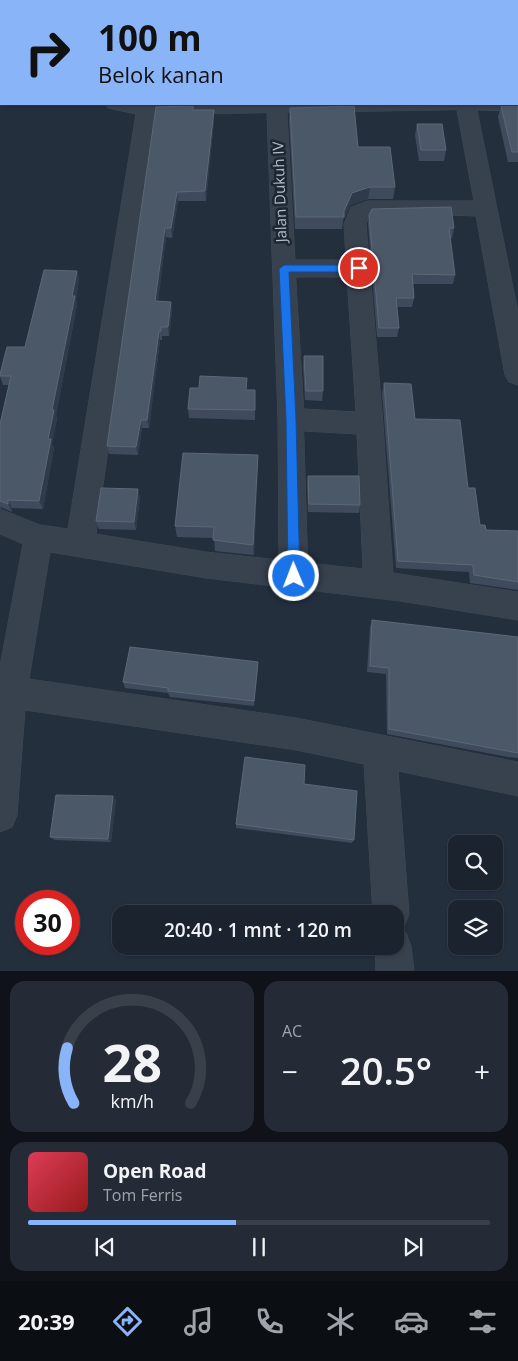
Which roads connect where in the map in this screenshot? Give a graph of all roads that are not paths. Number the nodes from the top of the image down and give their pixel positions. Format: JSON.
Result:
{"nodes":[{"id":1,"x":121,"y":105,"type":"edge"},
{"id":2,"x":403,"y":105,"type":"edge"},
{"id":3,"x":466,"y":105,"type":"edge"},
{"id":4,"x":277,"y":107,"type":"junction"},
{"id":5,"x":147,"y":109,"type":"junction"},
{"id":6,"x":487,"y":209,"type":"junction"},
{"id":7,"x":359,"y":268,"type":"junction"},
{"id":8,"x":284,"y":269,"type":"junction"},
{"id":9,"x":518,"y":375,"type":"edge"},
{"id":10,"x":291,"y":419,"type":"junction"},
{"id":11,"x":370,"y":424,"type":"junction"},
{"id":12,"x":0,"y":521,"type":"edge"},
{"id":13,"x":38,"y":537,"type":"junction"},
{"id":14,"x":80,"y":544,"type":"junction"},
{"id":15,"x":294,"y":576,"type":"junction"},
{"id":16,"x":379,"y":586,"type":"junction"},
{"id":17,"x":518,"y":606,"type":"edge"},
{"id":18,"x":11,"y":692,"type":"junction"},
{"id":19,"x":380,"y":752,"type":"junction"},
{"id":20,"x":518,"y":779,"type":"edge"},
{"id":21,"x":0,"y":816,"type":"edge"},
{"id":22,"x":390,"y":905,"type":"edge"},
{"id":23,"x":394,"y":955,"type":"edge"},
{"id":24,"x":395,"y":971,"type":"edge"}],
"edges":[{"from":1,"to":5,"type":"street"},
{"from":2,"to":4,"type":"street"},
{"from":3,"to":6,"type":"street"},
{"from":4,"to":5,"type":"street"},
{"from":4,"to":8,"type":"street","name":"Jalan Dukuh IV"},
{"from":5,"to":14,"type":"street"},
{"from":6,"to":7,"type":"street"},
{"from":6,"to":9,"type":"street"},
{"from":7,"to":8,"type":"street"},
{"from":7,"to":11,"type":"street"},
{"from":8,"to":10,"type":"street","name":"Jalan Dukuh IV"},
{"from":10,"to":11,"type":"street"},
{"from":10,"to":15,"type":"street","name":"Jalan Dukuh IV"},
{"from":11,"to":16,"type":"street"},
{"from":12,"to":13,"type":"street"},
{"from":13,"to":14,"type":"street"},
{"from":13,"to":18,"type":"street"},
{"from":14,"to":15,"type":"street"},
{"from":15,"to":16,"type":"street"},
{"from":16,"to":17,"type":"street"},
{"from":18,"to":19,"type":"street"},
{"from":18,"to":21,"type":"street"},
{"from":19,"to":20,"type":"street"},
{"from":19,"to":22,"type":"street"},
{"from":23,"to":24,"type":"street"}]}
